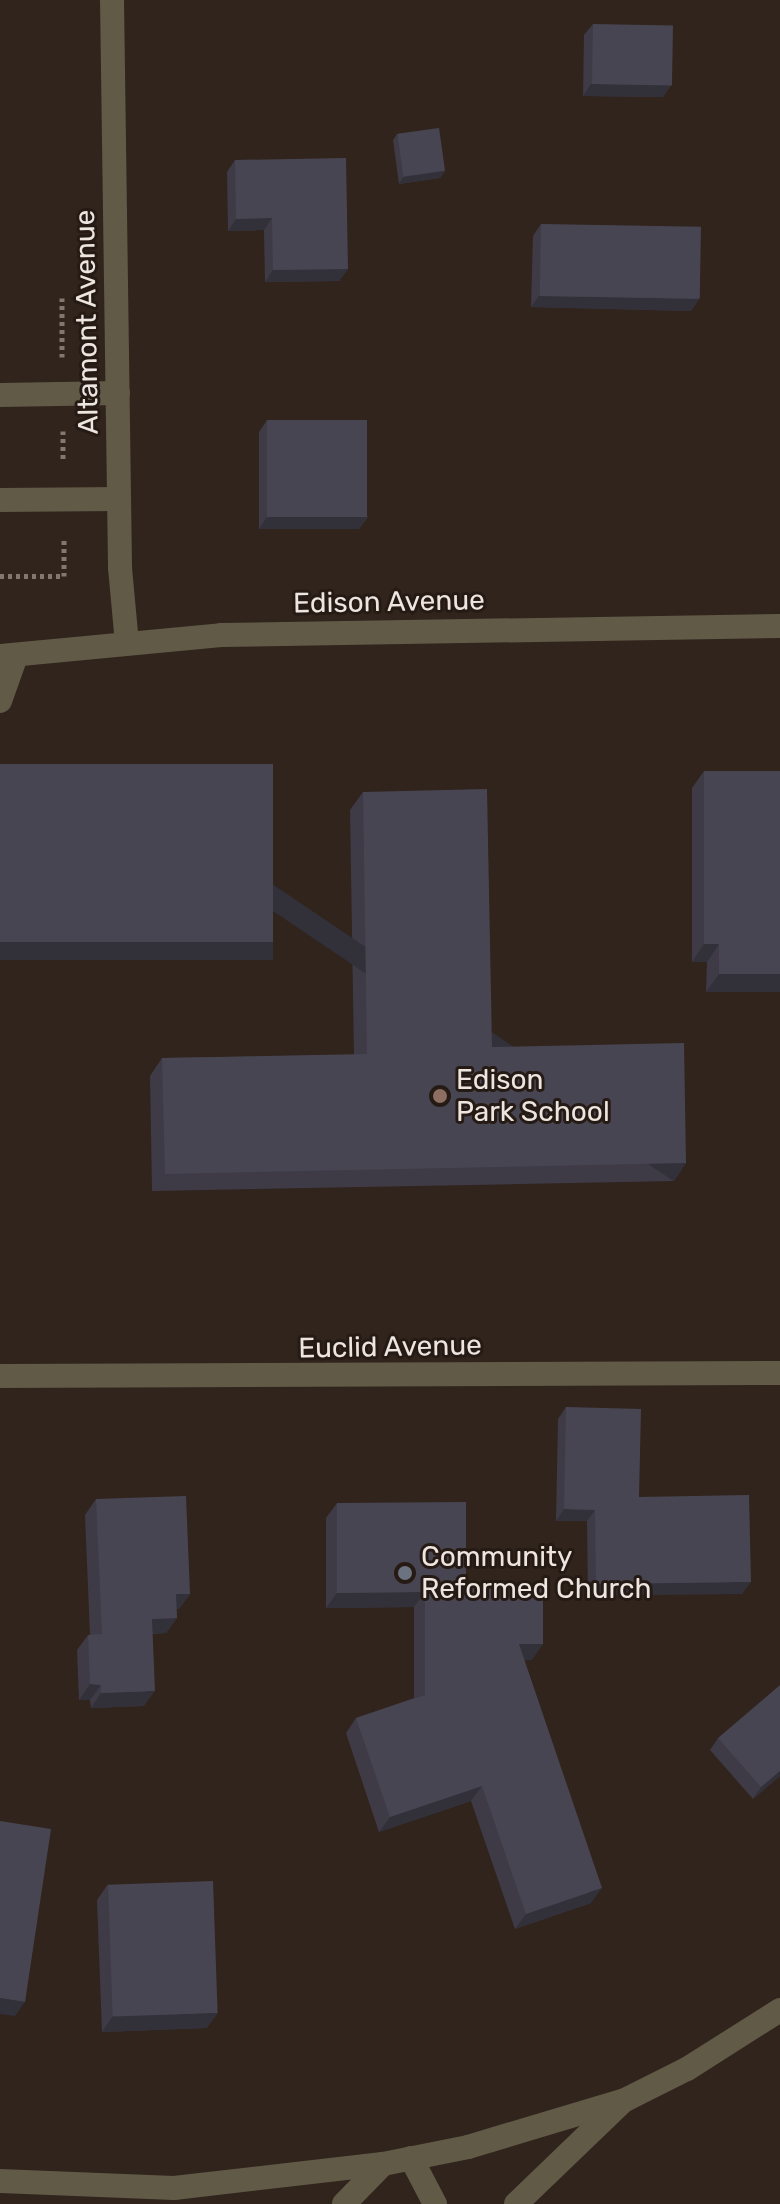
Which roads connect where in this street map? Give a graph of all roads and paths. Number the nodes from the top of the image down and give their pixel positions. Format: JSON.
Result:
{"nodes":[{"id":1,"x":112,"y":0,"type":"edge"},
{"id":2,"x":118,"y":393,"type":"junction"},
{"id":3,"x":0,"y":395,"type":"edge"},
{"id":4,"x":119,"y":499,"type":"junction"},
{"id":5,"x":0,"y":500,"type":"edge"},
{"id":6,"x":780,"y":626,"type":"edge"},
{"id":7,"x":127,"y":643,"type":"junction"},
{"id":8,"x":8,"y":656,"type":"edge"},
{"id":9,"x":0,"y":701,"type":"edge"},
{"id":10,"x":780,"y":1373,"type":"edge"},
{"id":11,"x":0,"y":1376,"type":"edge"},
{"id":12,"x":780,"y":2010,"type":"edge"},
{"id":13,"x":625,"y":2100,"type":"junction"},
{"id":14,"x":411,"y":2158,"type":"junction"},
{"id":15,"x":383,"y":2164,"type":"junction"},
{"id":16,"x":0,"y":2181,"type":"edge"},
{"id":17,"x":344,"y":2204,"type":"edge"},
{"id":18,"x":435,"y":2204,"type":"edge"},
{"id":19,"x":516,"y":2204,"type":"edge"}],
"edges":[{"from":1,"to":2,"type":"street","name":"Altamont Avenue"},
{"from":2,"to":3,"type":"street"},
{"from":2,"to":4,"type":"street","name":"Altamont Avenue"},
{"from":4,"to":5,"type":"street"},
{"from":4,"to":7,"type":"street","name":"Altamont Avenue"},
{"from":6,"to":7,"type":"street","name":"Edison Avenue"},
{"from":7,"to":8,"type":"street","name":"Edison Avenue"},
{"from":8,"to":9,"type":"street"},
{"from":10,"to":11,"type":"street","name":"Euclid Avenue"},
{"from":12,"to":13,"type":"street"},
{"from":13,"to":14,"type":"street"},
{"from":13,"to":19,"type":"street"},
{"from":14,"to":15,"type":"street"},
{"from":14,"to":18,"type":"street"},
{"from":15,"to":16,"type":"street"},
{"from":15,"to":17,"type":"street"}]}
